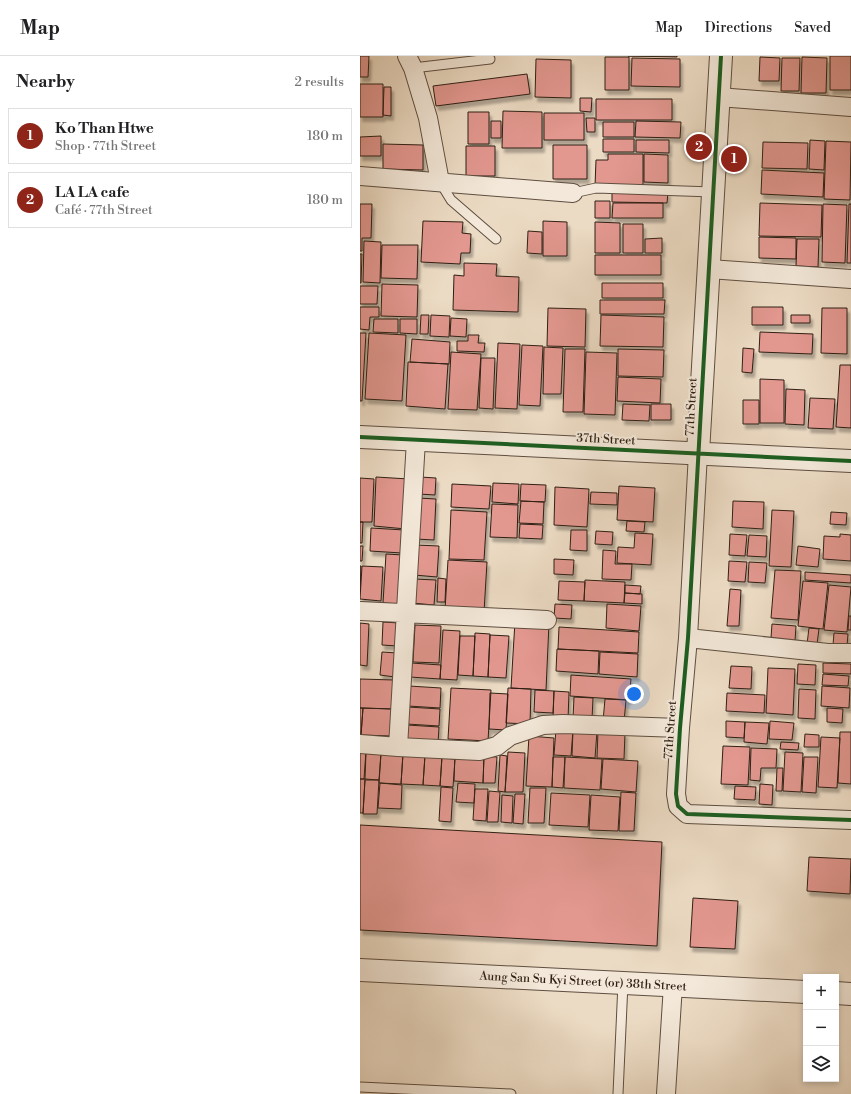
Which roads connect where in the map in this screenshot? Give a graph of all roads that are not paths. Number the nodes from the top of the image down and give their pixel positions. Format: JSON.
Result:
{"nodes":[{"id":1,"x":721,"y":56,"type":"edge"},
{"id":2,"x":490,"y":59,"type":"dead end"},
{"id":3,"x":410,"y":62,"type":"edge"},
{"id":4,"x":718,"y":97,"type":"junction"},
{"id":5,"x":851,"y":108,"type":"edge"},
{"id":6,"x":360,"y":176,"type":"edge"},
{"id":7,"x":440,"y":182,"type":"junction"},
{"id":8,"x":713,"y":192,"type":"junction"},
{"id":9,"x":573,"y":193,"type":"joint"},
{"id":10,"x":496,"y":239,"type":"dead end"},
{"id":11,"x":708,"y":269,"type":"junction"},
{"id":12,"x":851,"y":279,"type":"edge"},
{"id":13,"x":360,"y":437,"type":"edge"},
{"id":14,"x":416,"y":440,"type":"junction"},
{"id":15,"x":698,"y":453,"type":"junction"},
{"id":16,"x":851,"y":461,"type":"edge"},
{"id":17,"x":360,"y":611,"type":"edge"},
{"id":18,"x":406,"y":613,"type":"junction"},
{"id":19,"x":547,"y":620,"type":"dead end"},
{"id":20,"x":688,"y":638,"type":"junction"},
{"id":21,"x":851,"y":653,"type":"edge"},
{"id":22,"x":680,"y":728,"type":"junction"},
{"id":23,"x":360,"y":744,"type":"edge"},
{"id":24,"x":398,"y":747,"type":"junction"},
{"id":25,"x":851,"y":820,"type":"edge"},
{"id":26,"x":360,"y":970,"type":"edge"},
{"id":27,"x":623,"y":983,"type":"junction"},
{"id":28,"x":673,"y":984,"type":"junction"},
{"id":29,"x":803,"y":992,"type":"edge"},
{"id":30,"x":839,"y":993,"type":"edge"},
{"id":31,"x":851,"y":994,"type":"edge"},
{"id":32,"x":360,"y":1087,"type":"edge"},
{"id":33,"x":511,"y":1094,"type":"edge"},
{"id":34,"x":618,"y":1094,"type":"edge"},
{"id":35,"x":666,"y":1094,"type":"edge"}],
"edges":[{"from":1,"to":4,"type":"street","name":"77th Street"},
{"from":2,"to":3,"type":"lane"},
{"from":3,"to":7,"type":"street"},
{"from":4,"to":5,"type":"street"},
{"from":4,"to":8,"type":"street","name":"77th Street"},
{"from":6,"to":7,"type":"street"},
{"from":7,"to":9,"type":"street"},
{"from":7,"to":10,"type":"lane"},
{"from":8,"to":9,"type":"lane"},
{"from":8,"to":11,"type":"street","name":"77th Street"},
{"from":11,"to":12,"type":"street"},
{"from":11,"to":15,"type":"street","name":"77th Street"},
{"from":13,"to":14,"type":"street","name":"37th Street"},
{"from":14,"to":15,"type":"street","name":"37th Street"},
{"from":14,"to":18,"type":"street"},
{"from":15,"to":16,"type":"street","name":"37th Street"},
{"from":15,"to":20,"type":"street","name":"77th Street"},
{"from":17,"to":18,"type":"street"},
{"from":18,"to":19,"type":"street"},
{"from":18,"to":24,"type":"street"},
{"from":20,"to":21,"type":"street"},
{"from":20,"to":22,"type":"street","name":"77th Street"},
{"from":22,"to":24,"type":"street"},
{"from":22,"to":25,"type":"street","name":"77th Street"},
{"from":23,"to":24,"type":"street"},
{"from":26,"to":27,"type":"street","name":"Aung San Su Kyi Street (or) 38th Street"},
{"from":27,"to":28,"type":"street","name":"Aung San Su Kyi Street (or) 38th Street"},
{"from":27,"to":34,"type":"lane"},
{"from":28,"to":29,"type":"street","name":"Aung San Su Kyi Street (or) 38th Street"},
{"from":28,"to":35,"type":"street"},
{"from":30,"to":31,"type":"street"},
{"from":32,"to":33,"type":"lane"}]}
